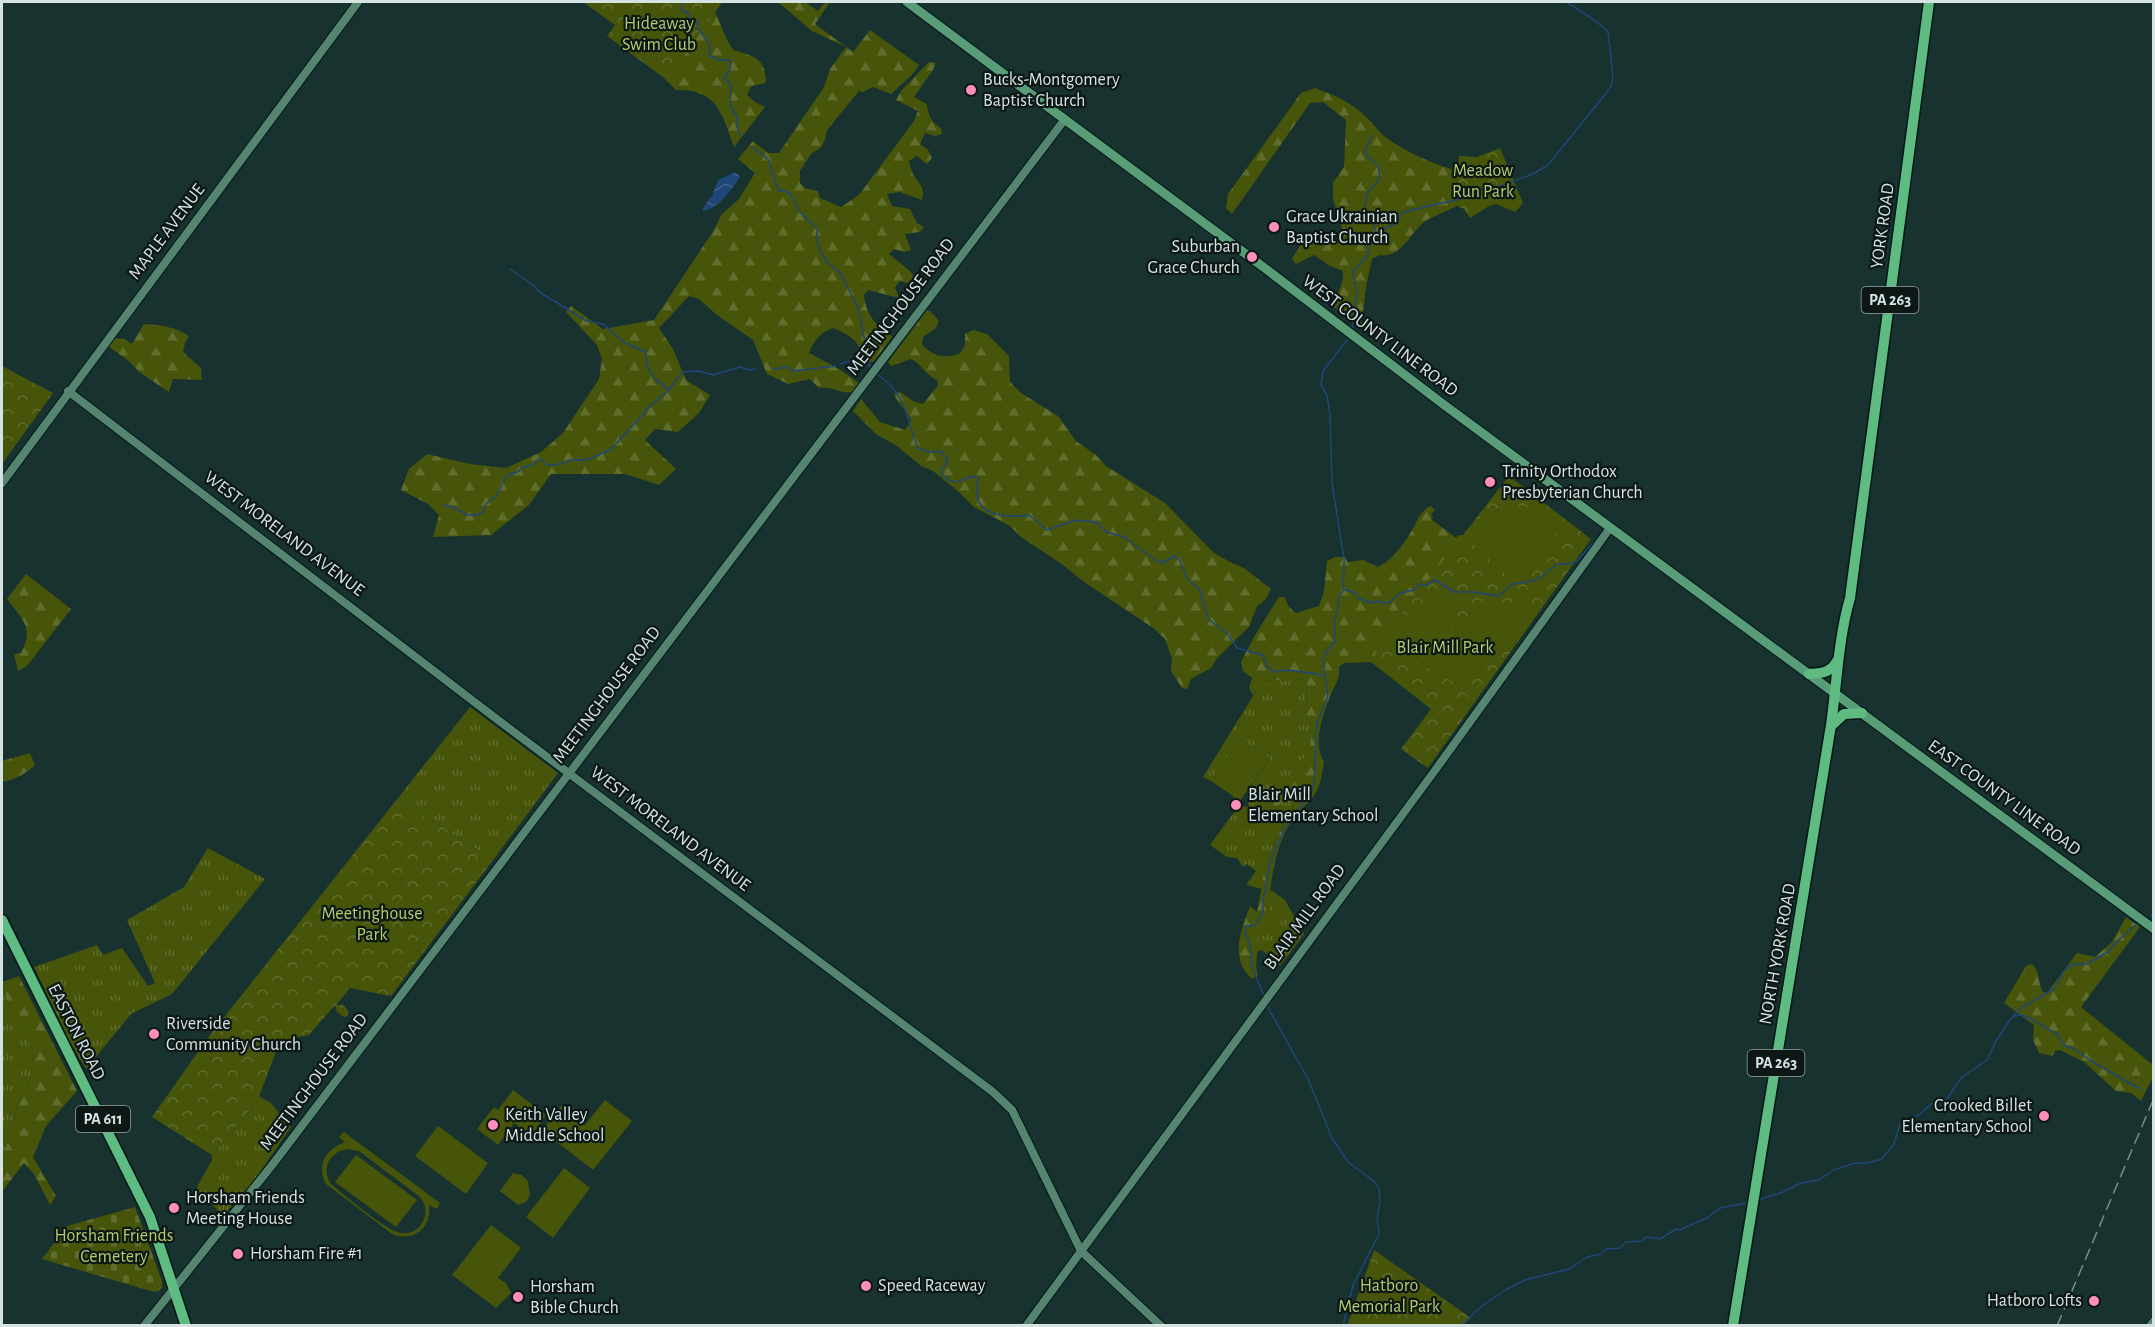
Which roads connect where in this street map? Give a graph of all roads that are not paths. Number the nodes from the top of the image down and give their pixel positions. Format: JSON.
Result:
{"nodes":[{"id":1,"x":358,"y":2,"type":"edge"},
{"id":2,"x":907,"y":2,"type":"edge"},
{"id":3,"x":1929,"y":2,"type":"edge"},
{"id":4,"x":1065,"y":119,"type":"junction"},
{"id":5,"x":68,"y":391,"type":"junction"},
{"id":6,"x":2,"y":483,"type":"edge"},
{"id":7,"x":1610,"y":528,"type":"junction"},
{"id":8,"x":1850,"y":598,"type":"junction"},
{"id":9,"x":1839,"y":658,"type":"junction"},
{"id":10,"x":1809,"y":674,"type":"junction"},
{"id":11,"x":1836,"y":694,"type":"junction"},
{"id":12,"x":1862,"y":713,"type":"junction"},
{"id":13,"x":1831,"y":725,"type":"junction"},
{"id":14,"x":569,"y":773,"type":"junction"},
{"id":15,"x":2,"y":920,"type":"edge"},
{"id":16,"x":2154,"y":929,"type":"edge"},
{"id":17,"x":1081,"y":1251,"type":"junction"},
{"id":18,"x":174,"y":1289,"type":"junction"},
{"id":19,"x":2154,"y":1321,"type":"edge"},
{"id":20,"x":144,"y":1326,"type":"edge"},
{"id":21,"x":186,"y":1326,"type":"edge"},
{"id":22,"x":1026,"y":1326,"type":"edge"},
{"id":23,"x":1161,"y":1326,"type":"edge"},
{"id":24,"x":1733,"y":1326,"type":"edge"},
{"id":25,"x":2150,"y":1326,"type":"edge"}],
"edges":[{"from":1,"to":5,"type":"street","name":"MAPLE AVENUE"},
{"from":2,"to":4,"type":"main road","name":"WEST COUNTY LINE ROAD"},
{"from":3,"to":8,"type":"highway","name":"YORK ROAD","number":"PA 263"},
{"from":4,"to":7,"type":"main road","name":"WEST COUNTY LINE ROAD"},
{"from":4,"to":14,"type":"street","name":"MEETINGHOUSE ROAD"},
{"from":5,"to":6,"type":"street","name":"MAPLE AVENUE"},
{"from":5,"to":14,"type":"street","name":"WEST MORELAND AVENUE"},
{"from":7,"to":10,"type":"main road","name":"WEST COUNTY LINE ROAD"},
{"from":7,"to":17,"type":"street","name":"BLAIR MILL ROAD"},
{"from":8,"to":9,"type":"highway","name":"YORK ROAD","number":"PA 263"},
{"from":8,"to":11,"type":"highway","name":"YORK ROAD","number":"PA 263"},
{"from":9,"to":10,"type":"highway"},
{"from":9,"to":11,"type":"highway","name":"YORK ROAD","number":"PA 263"},
{"from":10,"to":11,"type":"main road","name":"WEST COUNTY LINE ROAD"},
{"from":11,"to":12,"type":"main road","name":"EAST COUNTY LINE ROAD"},
{"from":11,"to":13,"type":"highway","name":"NORTH YORK ROAD","number":"PA 263"},
{"from":12,"to":13,"type":"highway"},
{"from":12,"to":16,"type":"main road","name":"EAST COUNTY LINE ROAD"},
{"from":13,"to":24,"type":"highway","name":"NORTH YORK ROAD","number":"PA 263"},
{"from":14,"to":17,"type":"street","name":"WEST MORELAND AVENUE"},
{"from":14,"to":18,"type":"street","name":"MEETINGHOUSE ROAD"},
{"from":15,"to":18,"type":"highway","name":"EASTON ROAD","number":"PA 611"},
{"from":17,"to":22,"type":"street","name":"BLAIR MILL ROAD"},
{"from":17,"to":23,"type":"street","name":"WEST MORELAND AVENUE"},
{"from":18,"to":20,"type":"street","name":"MEETINGHOUSE ROAD"},
{"from":18,"to":21,"type":"highway","name":"EASTON ROAD","number":"PA 611"},
{"from":19,"to":25,"type":"street"}]}
